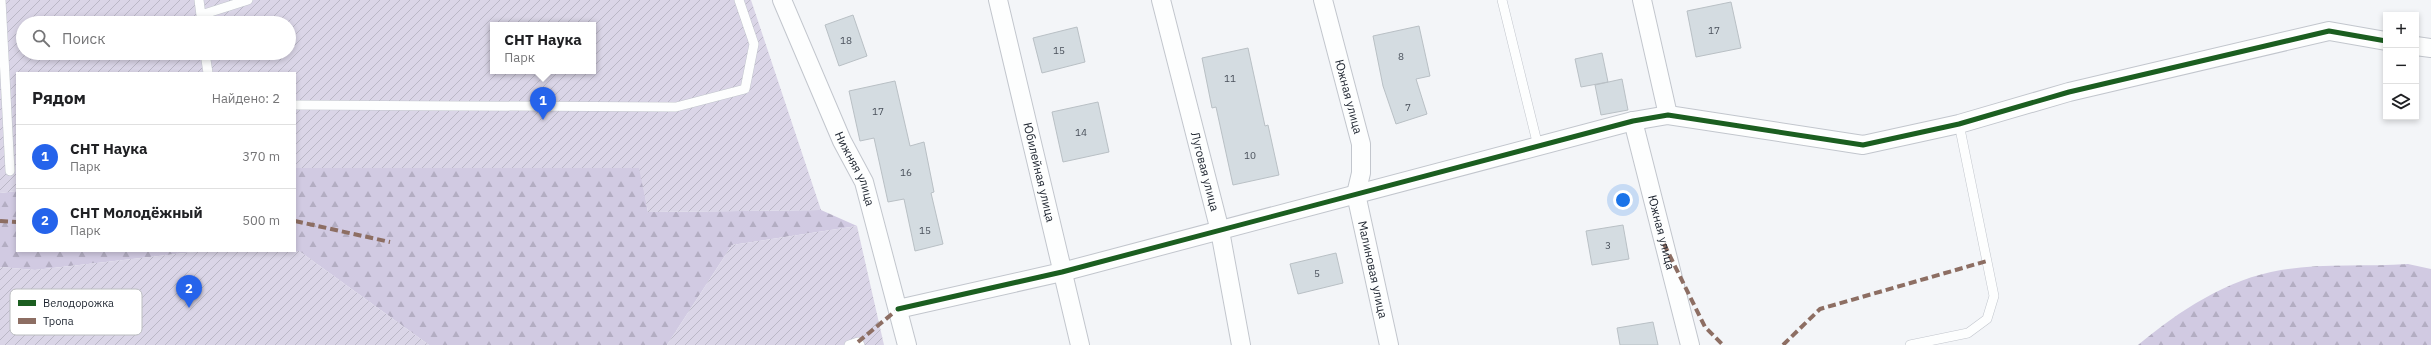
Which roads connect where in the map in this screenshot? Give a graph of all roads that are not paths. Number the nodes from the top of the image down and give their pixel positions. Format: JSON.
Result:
{"nodes":[{"id":1,"x":1,"y":0,"type":"edge"},
{"id":2,"x":199,"y":0,"type":"edge"},
{"id":3,"x":248,"y":0,"type":"edge"},
{"id":4,"x":739,"y":0,"type":"edge"},
{"id":5,"x":782,"y":0,"type":"edge"},
{"id":6,"x":998,"y":0,"type":"edge"},
{"id":7,"x":1161,"y":0,"type":"edge"},
{"id":8,"x":1324,"y":0,"type":"edge"},
{"id":9,"x":1502,"y":0,"type":"edge"},
{"id":10,"x":1642,"y":0,"type":"edge"},
{"id":11,"x":201,"y":16,"type":"edge"},
{"id":12,"x":208,"y":16,"type":"edge"},
{"id":13,"x":2383,"y":40,"type":"edge"},
{"id":14,"x":2419,"y":46,"type":"edge"},
{"id":15,"x":2431,"y":48,"type":"edge"},
{"id":16,"x":206,"y":60,"type":"edge"},
{"id":17,"x":208,"y":72,"type":"edge"},
{"id":18,"x":296,"y":106,"type":"edge"},
{"id":19,"x":1668,"y":115,"type":"junction"},
{"id":20,"x":1633,"y":121,"type":"junction"},
{"id":21,"x":1959,"y":124,"type":"junction"},
{"id":22,"x":1538,"y":146,"type":"junction"},
{"id":23,"x":10,"y":171,"type":"dead end"},
{"id":24,"x":1356,"y":194,"type":"junction"},
{"id":25,"x":1220,"y":231,"type":"junction"},
{"id":26,"x":1062,"y":272,"type":"junction"},
{"id":27,"x":898,"y":309,"type":"junction"},
{"id":28,"x":849,"y":345,"type":"edge"},
{"id":29,"x":860,"y":345,"type":"edge"},
{"id":30,"x":907,"y":345,"type":"edge"},
{"id":31,"x":1080,"y":345,"type":"edge"},
{"id":32,"x":1241,"y":345,"type":"edge"},
{"id":33,"x":1389,"y":345,"type":"edge"},
{"id":34,"x":1690,"y":345,"type":"edge"},
{"id":35,"x":1910,"y":345,"type":"edge"}],
"edges":[{"from":1,"to":23,"type":"lane"},
{"from":2,"to":11,"type":"lane"},
{"from":3,"to":12,"type":"lane"},
{"from":4,"to":18,"type":"lane"},
{"from":5,"to":27,"type":"street","name":"Нижняя улица"},
{"from":6,"to":26,"type":"street","name":"Юбилейная улица"},
{"from":7,"to":25,"type":"street","name":"Луговая улица"},
{"from":8,"to":24,"type":"street","name":"Южная улица"},
{"from":9,"to":22,"type":"lane"},
{"from":10,"to":19,"type":"street"},
{"from":13,"to":21,"type":"street"},
{"from":14,"to":15,"type":"street"},
{"from":16,"to":17,"type":"lane"},
{"from":19,"to":20,"type":"street"},
{"from":19,"to":21,"type":"street"},
{"from":20,"to":22,"type":"street"},
{"from":20,"to":34,"type":"street","name":"Южная улица"},
{"from":21,"to":35,"type":"lane"},
{"from":22,"to":24,"type":"street"},
{"from":24,"to":25,"type":"street"},
{"from":24,"to":33,"type":"street","name":"Малиновая улица"},
{"from":25,"to":26,"type":"street"},
{"from":25,"to":32,"type":"street","name":"Луговая улица"},
{"from":26,"to":27,"type":"street"},
{"from":26,"to":31,"type":"street","name":"Юбилейная улица"},
{"from":27,"to":30,"type":"street","name":"Нижняя улица"},
{"from":28,"to":29,"type":"lane"}]}
